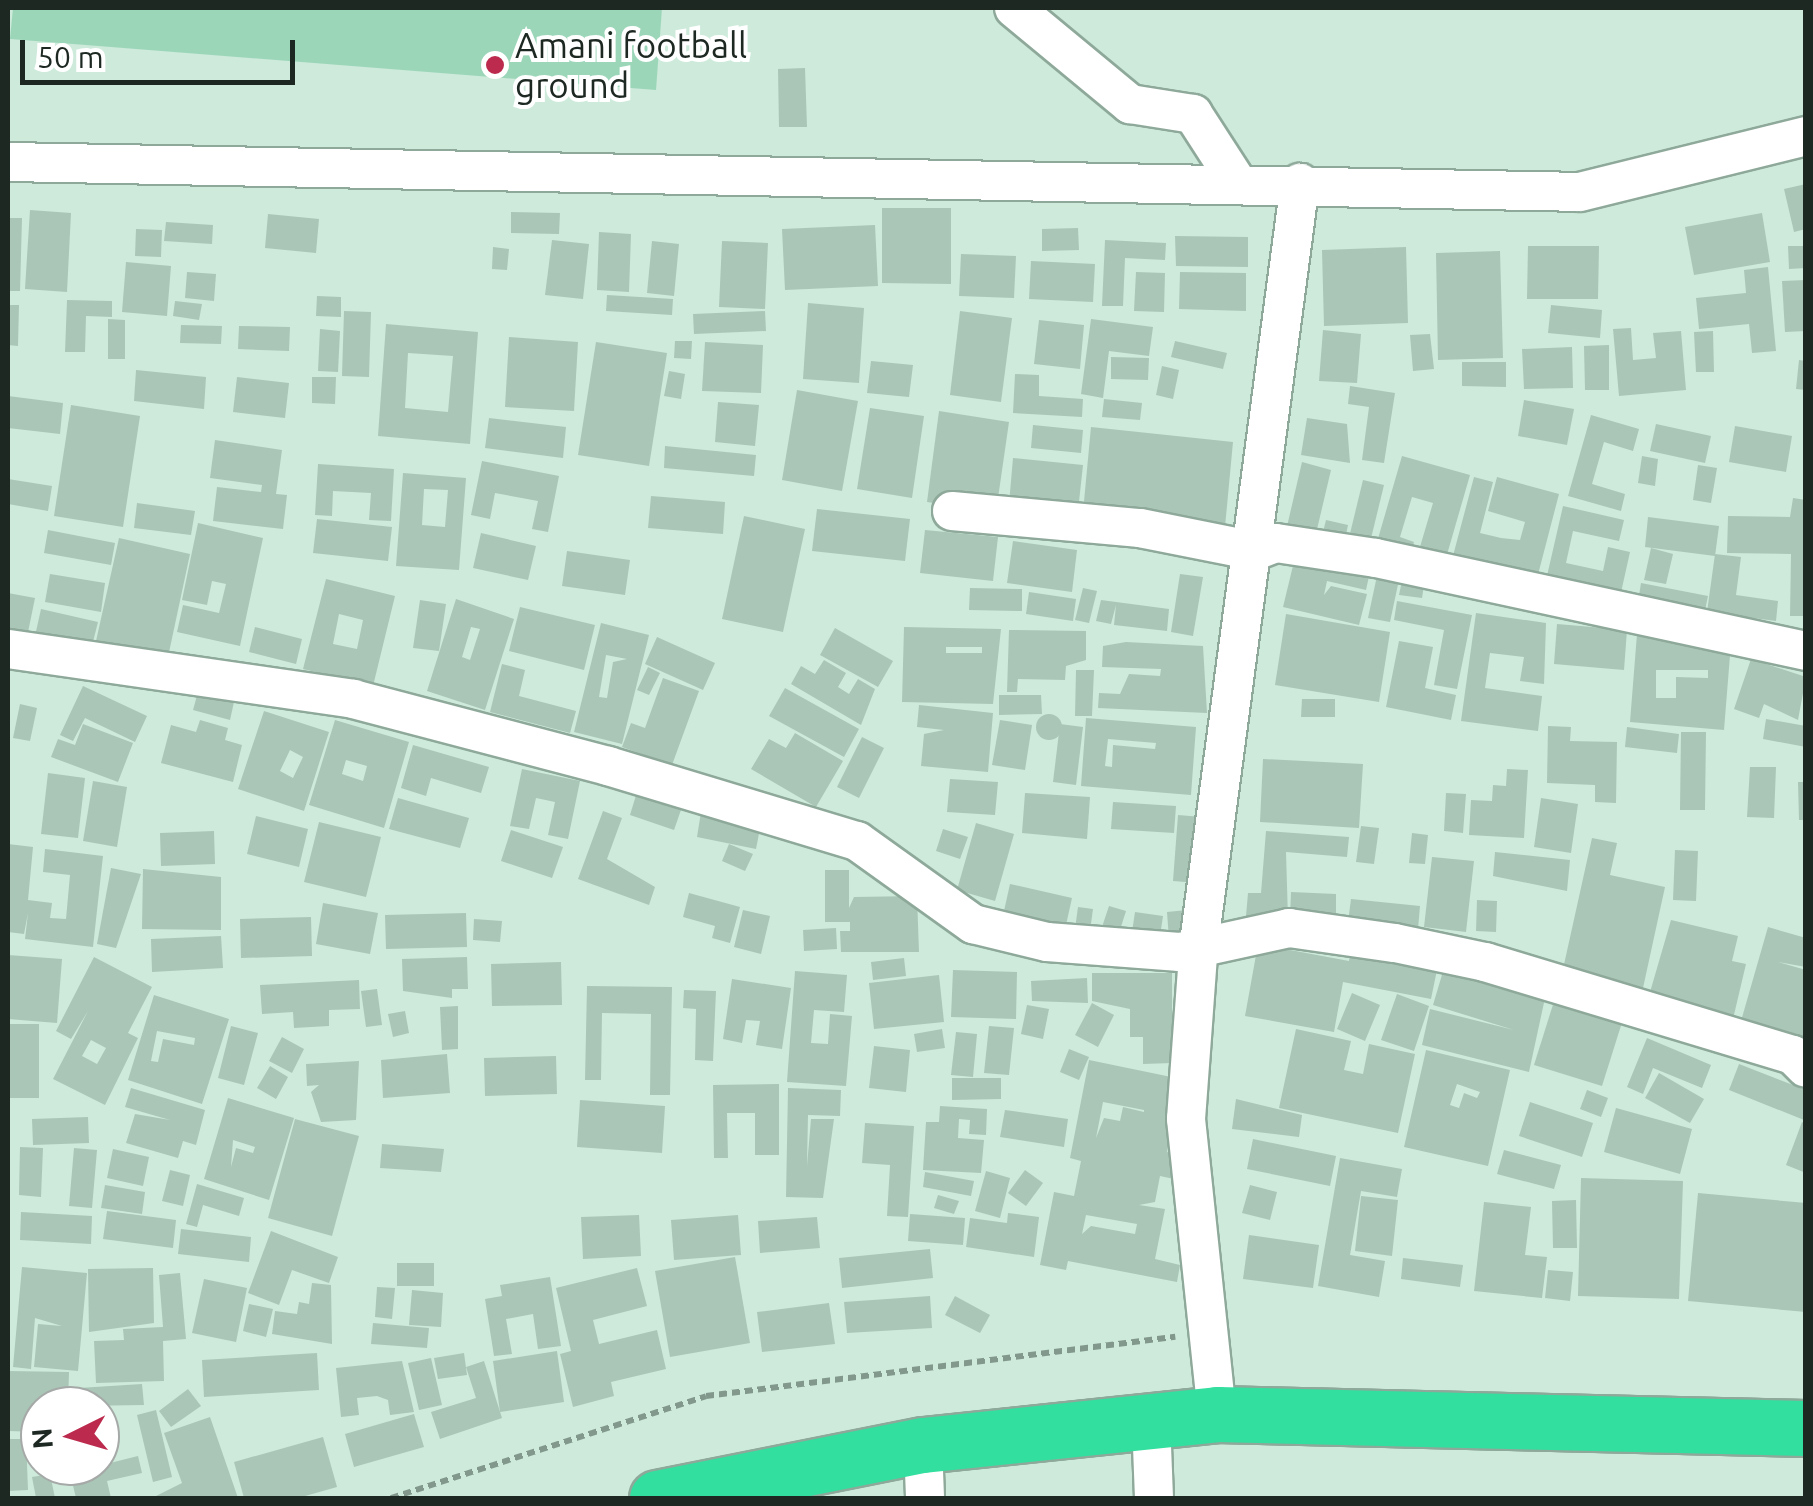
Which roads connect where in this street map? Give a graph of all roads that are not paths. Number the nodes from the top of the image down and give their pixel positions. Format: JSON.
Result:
{"nodes":[{"id":1,"x":1014,"y":8,"type":"edge"},
{"id":2,"x":1806,"y":136,"type":"edge"},
{"id":3,"x":8,"y":162,"type":"edge"},
{"id":4,"x":1237,"y":182,"type":"junction"},
{"id":5,"x":1300,"y":184,"type":"junction"},
{"id":6,"x":952,"y":511,"type":"dead end"},
{"id":7,"x":1255,"y":551,"type":"junction"},
{"id":8,"x":8,"y":649,"type":"edge"},
{"id":9,"x":1806,"y":651,"type":"edge"},
{"id":10,"x":1199,"y":943,"type":"junction"},
{"id":11,"x":1806,"y":1068,"type":"edge"},
{"id":12,"x":1216,"y":1414,"type":"junction"},
{"id":13,"x":1151,"y":1420,"type":"junction"},
{"id":14,"x":1806,"y":1428,"type":"edge"},
{"id":15,"x":922,"y":1445,"type":"junction"},
{"id":16,"x":657,"y":1498,"type":"edge"},
{"id":17,"x":925,"y":1498,"type":"edge"},
{"id":18,"x":1154,"y":1498,"type":"edge"}],
"edges":[{"from":1,"to":4,"type":"street"},
{"from":2,"to":5,"type":"street"},
{"from":3,"to":4,"type":"street"},
{"from":4,"to":5,"type":"street"},
{"from":5,"to":7,"type":"street"},
{"from":6,"to":7,"type":"street"},
{"from":7,"to":9,"type":"street"},
{"from":7,"to":10,"type":"street"},
{"from":8,"to":10,"type":"street"},
{"from":10,"to":11,"type":"street"},
{"from":10,"to":12,"type":"street"},
{"from":12,"to":13,"type":"highway"},
{"from":12,"to":14,"type":"highway"},
{"from":13,"to":15,"type":"highway"},
{"from":13,"to":18,"type":"street"},
{"from":15,"to":16,"type":"highway"},
{"from":15,"to":17,"type":"street"}]}
